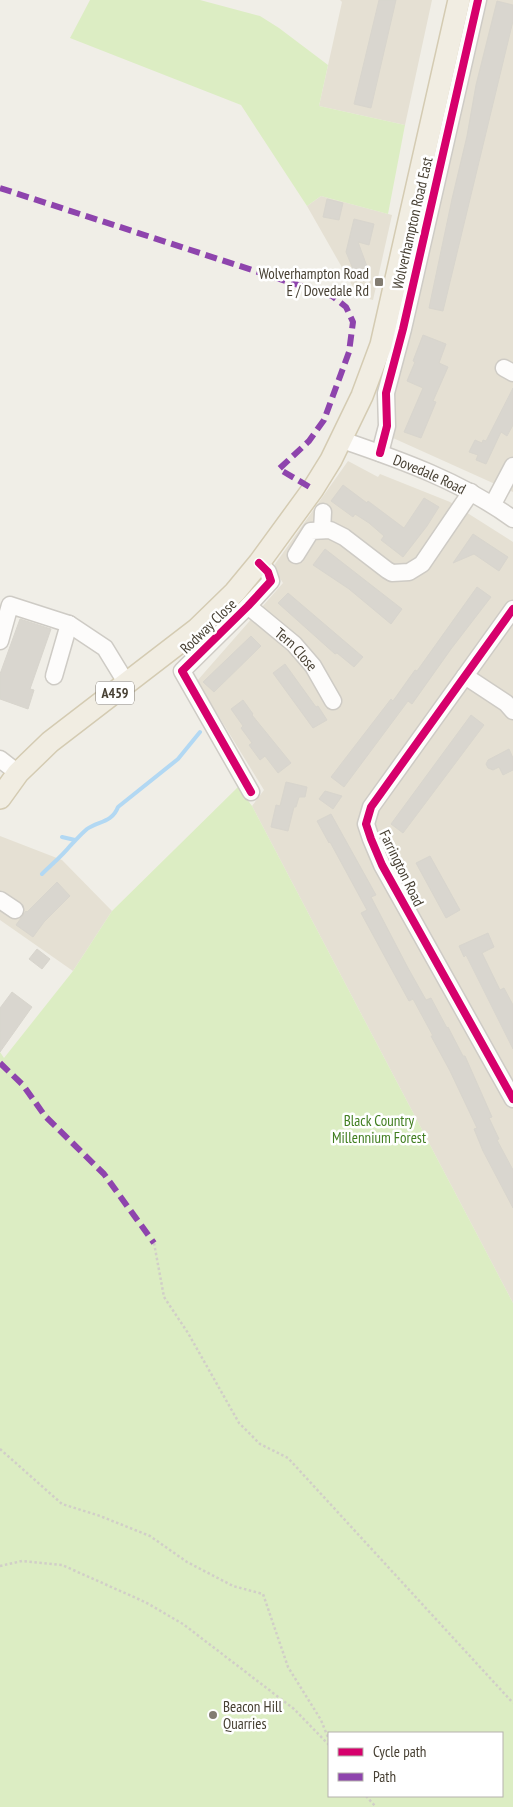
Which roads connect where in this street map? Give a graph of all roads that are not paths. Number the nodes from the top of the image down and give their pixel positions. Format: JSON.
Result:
{"nodes":[{"id":1,"x":459,"y":0,"type":"edge"},
{"id":2,"x":478,"y":0,"type":"edge"},
{"id":3,"x":342,"y":440,"type":"junction"},
{"id":4,"x":380,"y":453,"type":"junction"},
{"id":5,"x":513,"y":466,"type":"edge"},
{"id":6,"x":471,"y":492,"type":"junction"},
{"id":7,"x":493,"y":504,"type":"junction"},
{"id":8,"x":323,"y":512,"type":"dead end"},
{"id":9,"x":513,"y":519,"type":"edge"},
{"id":10,"x":322,"y":530,"type":"junction"},
{"id":11,"x":296,"y":555,"type":"dead end"},
{"id":12,"x":241,"y":599,"type":"junction"},
{"id":13,"x":513,"y":609,"type":"edge"},
{"id":14,"x":69,"y":624,"type":"junction"},
{"id":15,"x":0,"y":641,"type":"edge"},
{"id":16,"x":54,"y":676,"type":"dead end"},
{"id":17,"x":465,"y":676,"type":"junction"},
{"id":18,"x":127,"y":684,"type":"junction"},
{"id":19,"x":333,"y":702,"type":"dead end"},
{"id":20,"x":513,"y":711,"type":"edge"},
{"id":21,"x":0,"y":759,"type":"edge"},
{"id":22,"x":18,"y":773,"type":"junction"},
{"id":23,"x":251,"y":792,"type":"dead end"},
{"id":24,"x":0,"y":798,"type":"edge"},
{"id":25,"x":0,"y":900,"type":"edge"},
{"id":26,"x":14,"y":910,"type":"dead end"},
{"id":27,"x":513,"y":1099,"type":"edge"}],
"edges":[{"from":1,"to":3,"type":"main road","name":"Wolverhampton Road East","number":"A459"},
{"from":2,"to":4,"type":"street","name":"Wolverhampton Road East"},
{"from":3,"to":4,"type":"street","name":"Dovedale Road"},
{"from":3,"to":12,"type":"main road","name":"Wolverhampton Road East","number":"A459"},
{"from":4,"to":6,"type":"street","name":"Dovedale Road"},
{"from":5,"to":7,"type":"street"},
{"from":6,"to":7,"type":"street","name":"Dovedale Road"},
{"from":6,"to":10,"type":"street"},
{"from":7,"to":9,"type":"street","name":"Dovedale Road"},
{"from":8,"to":10,"type":"street"},
{"from":10,"to":11,"type":"street"},
{"from":12,"to":18,"type":"main road","number":"A459"},
{"from":12,"to":19,"type":"street","name":"Tern Close"},
{"from":12,"to":23,"type":"street","name":"Rodway Close"},
{"from":13,"to":17,"type":"street","name":"Farrington Road"},
{"from":14,"to":15,"type":"street"},
{"from":14,"to":16,"type":"street"},
{"from":14,"to":18,"type":"street"},
{"from":17,"to":20,"type":"street"},
{"from":17,"to":27,"type":"street","name":"Farrington Road"},
{"from":18,"to":22,"type":"main road","number":"A459"},
{"from":21,"to":22,"type":"street"},
{"from":22,"to":24,"type":"main road","number":"A459"},
{"from":25,"to":26,"type":"street"}]}
